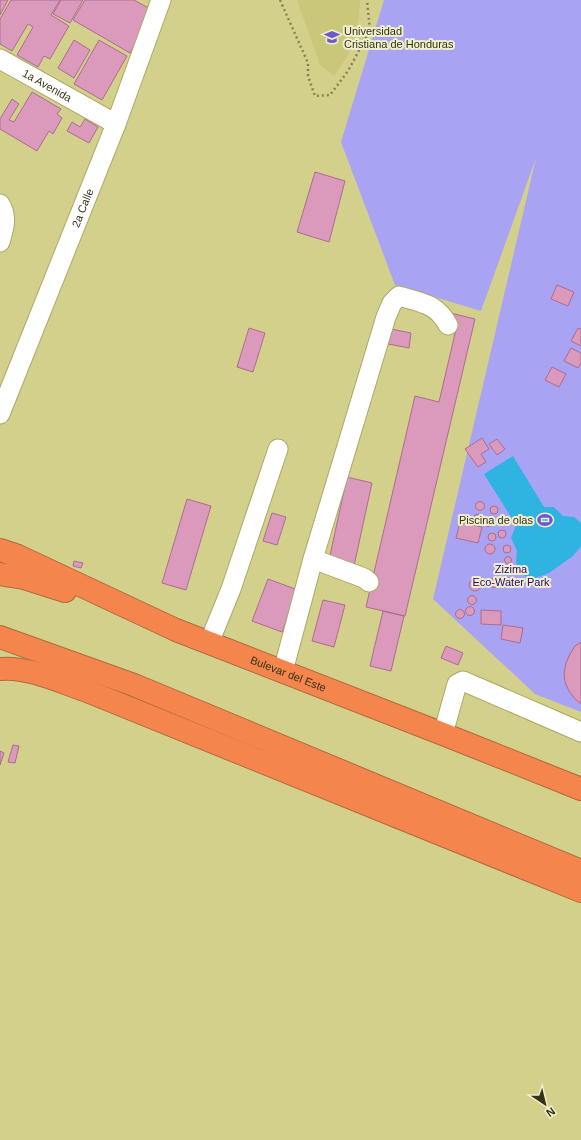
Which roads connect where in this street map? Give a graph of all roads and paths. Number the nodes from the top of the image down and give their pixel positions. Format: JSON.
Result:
{"nodes":[{"id":1,"x":161,"y":0,"type":"edge"},
{"id":2,"x":280,"y":0,"type":"edge"},
{"id":3,"x":367,"y":0,"type":"edge"},
{"id":4,"x":0,"y":59,"type":"edge"},
{"id":5,"x":116,"y":124,"type":"junction"},
{"id":6,"x":0,"y":204,"type":"edge"},
{"id":7,"x":0,"y":242,"type":"edge"},
{"id":8,"x":448,"y":325,"type":"dead end"},
{"id":9,"x":4,"y":390,"type":"edge"},
{"id":10,"x":0,"y":414,"type":"edge"},
{"id":11,"x":278,"y":449,"type":"dead end"},
{"id":12,"x":0,"y":538,"type":"edge"},
{"id":13,"x":9,"y":553,"type":"edge"},
{"id":14,"x":313,"y":559,"type":"junction"},
{"id":15,"x":0,"y":574,"type":"edge"},
{"id":16,"x":369,"y":582,"type":"dead end"},
{"id":17,"x":176,"y":630,"type":"junction"},
{"id":18,"x":0,"y":637,"type":"edge"},
{"id":19,"x":209,"y":643,"type":"junction"},
{"id":20,"x":0,"y":669,"type":"edge"},
{"id":21,"x":283,"y":671,"type":"junction"},
{"id":22,"x":581,"y":732,"type":"edge"},
{"id":23,"x":443,"y":734,"type":"junction"},
{"id":24,"x":581,"y":789,"type":"edge"},
{"id":25,"x":581,"y":870,"type":"edge"},
{"id":26,"x":581,"y":892,"type":"edge"}],
"edges":[{"from":1,"to":5,"type":"street","name":"2a Calle"},
{"from":2,"to":3,"type":"path"},
{"from":4,"to":5,"type":"street","name":"1a Avenida"},
{"from":5,"to":9,"type":"street","name":"2a Calle"},
{"from":6,"to":7,"type":"street"},
{"from":8,"to":14,"type":"street"},
{"from":9,"to":10,"type":"street","name":"2a Calle"},
{"from":11,"to":19,"type":"street"},
{"from":12,"to":13,"type":"street"},
{"from":13,"to":17,"type":"highway","name":"Bulevar del Este"},
{"from":14,"to":16,"type":"street"},
{"from":14,"to":21,"type":"street"},
{"from":15,"to":17,"type":"highway"},
{"from":17,"to":19,"type":"highway","name":"Bulevar del Este"},
{"from":18,"to":25,"type":"highway"},
{"from":19,"to":21,"type":"highway","name":"Bulevar del Este"},
{"from":20,"to":26,"type":"highway"},
{"from":21,"to":23,"type":"highway","name":"Bulevar del Este"},
{"from":22,"to":23,"type":"street"},
{"from":23,"to":24,"type":"highway","name":"Bulevar del Este"}]}
